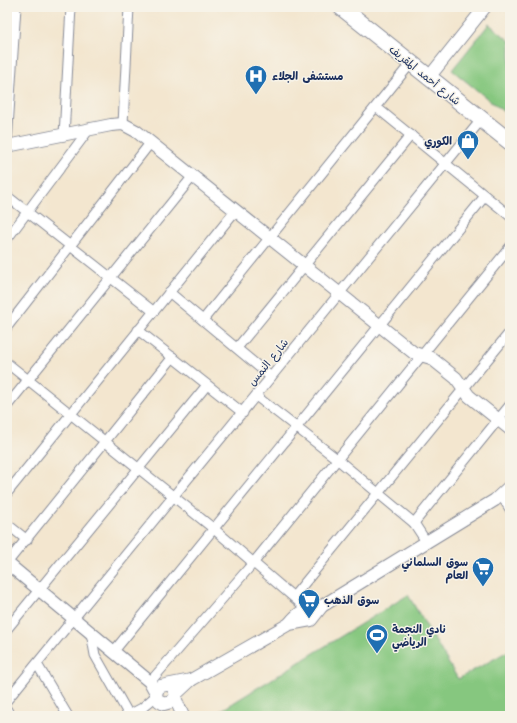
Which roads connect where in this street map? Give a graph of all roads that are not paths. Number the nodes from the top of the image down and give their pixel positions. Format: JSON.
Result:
{"nodes":[{"id":1,"x":16,"y":7,"type":"edge"},
{"id":2,"x":71,"y":7,"type":"edge"},
{"id":3,"x":129,"y":7,"type":"edge"},
{"id":4,"x":341,"y":7,"type":"edge"},
{"id":5,"x":358,"y":7,"type":"edge"},
{"id":6,"x":485,"y":7,"type":"edge"},
{"id":7,"x":411,"y":63,"type":"junction"},
{"id":8,"x":434,"y":71,"type":"junction"},
{"id":9,"x":376,"y":107,"type":"junction"},
{"id":10,"x":481,"y":120,"type":"junction"},
{"id":11,"x":123,"y":124,"type":"junction"},
{"id":12,"x":90,"y":128,"type":"junction"},
{"id":13,"x":510,"y":132,"type":"edge"},
{"id":14,"x":411,"y":135,"type":"junction"},
{"id":15,"x":64,"y":136,"type":"junction"},
{"id":16,"x":151,"y":142,"type":"junction"},
{"id":17,"x":510,"y":142,"type":"edge"},
{"id":18,"x":7,"y":143,"type":"edge"},
{"id":19,"x":7,"y":146,"type":"edge"},
{"id":20,"x":446,"y":164,"type":"junction"},
{"id":21,"x":193,"y":176,"type":"junction"},
{"id":22,"x":7,"y":196,"type":"edge"},
{"id":23,"x":485,"y":196,"type":"junction"},
{"id":24,"x":236,"y":210,"type":"junction"},
{"id":25,"x":27,"y":213,"type":"junction"},
{"id":26,"x":510,"y":216,"type":"edge"},
{"id":27,"x":271,"y":238,"type":"junction"},
{"id":28,"x":7,"y":239,"type":"edge"},
{"id":29,"x":70,"y":246,"type":"junction"},
{"id":30,"x":510,"y":247,"type":"edge"},
{"id":31,"x":304,"y":265,"type":"junction"},
{"id":32,"x":111,"y":277,"type":"junction"},
{"id":33,"x":169,"y":292,"type":"junction"},
{"id":34,"x":339,"y":292,"type":"junction"},
{"id":35,"x":153,"y":311,"type":"junction"},
{"id":36,"x":203,"y":320,"type":"junction"},
{"id":37,"x":380,"y":325,"type":"junction"},
{"id":38,"x":7,"y":327,"type":"edge"},
{"id":39,"x":138,"y":330,"type":"junction"},
{"id":40,"x":510,"y":332,"type":"edge"},
{"id":41,"x":237,"y":348,"type":"junction"},
{"id":42,"x":421,"y":356,"type":"junction"},
{"id":43,"x":173,"y":358,"type":"junction"},
{"id":44,"x":7,"y":363,"type":"edge"},
{"id":45,"x":271,"y":377,"type":"junction"},
{"id":46,"x":29,"y":380,"type":"junction"},
{"id":47,"x":207,"y":385,"type":"junction"},
{"id":48,"x":463,"y":390,"type":"junction"},
{"id":49,"x":256,"y":396,"type":"junction"},
{"id":50,"x":510,"y":405,"type":"edge"},
{"id":51,"x":7,"y":406,"type":"edge"},
{"id":52,"x":71,"y":413,"type":"junction"},
{"id":53,"x":243,"y":413,"type":"junction"},
{"id":54,"x":498,"y":419,"type":"junction"},
{"id":55,"x":296,"y":428,"type":"junction"},
{"id":56,"x":510,"y":428,"type":"edge"},
{"id":57,"x":106,"y":441,"type":"junction"},
{"id":58,"x":337,"y":459,"type":"junction"},
{"id":59,"x":140,"y":468,"type":"junction"},
{"id":60,"x":510,"y":486,"type":"edge"},
{"id":61,"x":7,"y":493,"type":"edge"},
{"id":62,"x":378,"y":493,"type":"junction"},
{"id":63,"x":501,"y":496,"type":"junction"},
{"id":64,"x":175,"y":497,"type":"junction"},
{"id":65,"x":510,"y":509,"type":"edge"},
{"id":66,"x":414,"y":523,"type":"junction"},
{"id":67,"x":7,"y":524,"type":"edge"},
{"id":68,"x":214,"y":529,"type":"junction"},
{"id":69,"x":27,"y":540,"type":"junction"},
{"id":70,"x":427,"y":543,"type":"junction"},
{"id":71,"x":254,"y":562,"type":"junction"},
{"id":72,"x":7,"y":563,"type":"edge"},
{"id":73,"x":39,"y":589,"type":"junction"},
{"id":74,"x":302,"y":610,"type":"junction"},
{"id":75,"x":75,"y":619,"type":"junction"},
{"id":76,"x":7,"y":629,"type":"edge"},
{"id":77,"x":91,"y":633,"type":"junction"},
{"id":78,"x":114,"y":651,"type":"junction"},
{"id":79,"x":37,"y":664,"type":"junction"},
{"id":80,"x":162,"y":692,"type":"junction"},
{"id":81,"x":7,"y":700,"type":"edge"},
{"id":82,"x":7,"y":710,"type":"edge"},
{"id":83,"x":128,"y":715,"type":"edge"},
{"id":84,"x":10,"y":716,"type":"edge"},
{"id":85,"x":68,"y":716,"type":"edge"},
{"id":86,"x":180,"y":716,"type":"edge"},
{"id":87,"x":183,"y":716,"type":"edge"}],
"edges":[{"from":1,"to":18,"type":"street"},
{"from":2,"to":15,"type":"street"},
{"from":3,"to":11,"type":"street"},
{"from":4,"to":7,"type":"highway","name":"شارع أحمد المقريف"},
{"from":5,"to":8,"type":"highway","name":"شارع أحمد المقريف"},
{"from":6,"to":8,"type":"street"},
{"from":7,"to":9,"type":"street"},
{"from":7,"to":10,"type":"highway","name":"شارع أحمد المقريف"},
{"from":8,"to":13,"type":"highway","name":"شارع أحمد المقريف"},
{"from":9,"to":14,"type":"street"},
{"from":9,"to":27,"type":"street"},
{"from":10,"to":17,"type":"highway","name":"شارع أحمد المقريف"},
{"from":10,"to":20,"type":"street","name":"شارع النمس"},
{"from":11,"to":12,"type":"street"},
{"from":11,"to":16,"type":"street"},
{"from":12,"to":15,"type":"street"},
{"from":12,"to":25,"type":"street"},
{"from":14,"to":20,"type":"street"},
{"from":14,"to":31,"type":"street"},
{"from":15,"to":19,"type":"street"},
{"from":16,"to":21,"type":"street"},
{"from":16,"to":29,"type":"street"},
{"from":20,"to":23,"type":"street"},
{"from":20,"to":34,"type":"street","name":"شارع النمس"},
{"from":21,"to":24,"type":"street"},
{"from":21,"to":32,"type":"street"},
{"from":22,"to":25,"type":"street"},
{"from":23,"to":26,"type":"street"},
{"from":23,"to":37,"type":"street"},
{"from":24,"to":27,"type":"street"},
{"from":24,"to":33,"type":"street"},
{"from":25,"to":28,"type":"street"},
{"from":25,"to":29,"type":"street"},
{"from":27,"to":31,"type":"street"},
{"from":27,"to":36,"type":"street"},
{"from":29,"to":32,"type":"street"},
{"from":29,"to":38,"type":"street"},
{"from":30,"to":42,"type":"street"},
{"from":31,"to":34,"type":"street"},
{"from":31,"to":41,"type":"street"},
{"from":32,"to":35,"type":"street"},
{"from":32,"to":46,"type":"street"},
{"from":33,"to":35,"type":"street"},
{"from":33,"to":36,"type":"street"},
{"from":34,"to":37,"type":"street"},
{"from":34,"to":45,"type":"street","name":"شارع النمس"},
{"from":35,"to":39,"type":"street"},
{"from":36,"to":41,"type":"street"},
{"from":37,"to":42,"type":"street"},
{"from":37,"to":55,"type":"street"},
{"from":39,"to":43,"type":"street"},
{"from":39,"to":52,"type":"street"},
{"from":40,"to":48,"type":"street"},
{"from":41,"to":45,"type":"street"},
{"from":42,"to":48,"type":"street"},
{"from":42,"to":58,"type":"street"},
{"from":43,"to":47,"type":"street"},
{"from":43,"to":57,"type":"street"},
{"from":44,"to":46,"type":"street"},
{"from":45,"to":49,"type":"street","name":"شارع النمس"},
{"from":46,"to":51,"type":"street"},
{"from":46,"to":52,"type":"street"},
{"from":47,"to":53,"type":"street"},
{"from":47,"to":59,"type":"street"},
{"from":48,"to":54,"type":"street"},
{"from":48,"to":62,"type":"street"},
{"from":49,"to":53,"type":"street","name":"شارع النمس"},
{"from":49,"to":55,"type":"street"},
{"from":50,"to":54,"type":"street"},
{"from":52,"to":57,"type":"street"},
{"from":52,"to":61,"type":"street"},
{"from":53,"to":64,"type":"street","name":"شارع النمس"},
{"from":54,"to":56,"type":"street"},
{"from":54,"to":66,"type":"street"},
{"from":55,"to":58,"type":"street"},
{"from":55,"to":68,"type":"street"},
{"from":57,"to":59,"type":"street"},
{"from":57,"to":69,"type":"street"},
{"from":58,"to":62,"type":"street"},
{"from":58,"to":71,"type":"street"},
{"from":59,"to":64,"type":"street"},
{"from":59,"to":73,"type":"street"},
{"from":60,"to":63,"type":"street"},
{"from":62,"to":66,"type":"street"},
{"from":62,"to":74,"type":"street"},
{"from":63,"to":65,"type":"street"},
{"from":63,"to":70,"type":"street"},
{"from":64,"to":68,"type":"street"},
{"from":64,"to":75,"type":"street","name":"شارع النمس"},
{"from":66,"to":70,"type":"street"},
{"from":67,"to":69,"type":"street"},
{"from":68,"to":71,"type":"street"},
{"from":68,"to":78,"type":"street"},
{"from":69,"to":72,"type":"street"},
{"from":70,"to":74,"type":"street"},
{"from":71,"to":74,"type":"street"},
{"from":71,"to":80,"type":"street"},
{"from":72,"to":73,"type":"street"},
{"from":73,"to":75,"type":"street"},
{"from":73,"to":76,"type":"street"},
{"from":74,"to":80,"type":"street"},
{"from":75,"to":77,"type":"street"},
{"from":75,"to":79,"type":"street","name":"شارع النمس"},
{"from":77,"to":78,"type":"street"},
{"from":77,"to":83,"type":"street"},
{"from":78,"to":80,"type":"street"},
{"from":79,"to":81,"type":"street","name":"شارع النمس"},
{"from":79,"to":85,"type":"street"},
{"from":80,"to":83,"type":"street"},
{"from":80,"to":86,"type":"street"},
{"from":80,"to":87,"type":"street"},
{"from":82,"to":84,"type":"street"}]}
